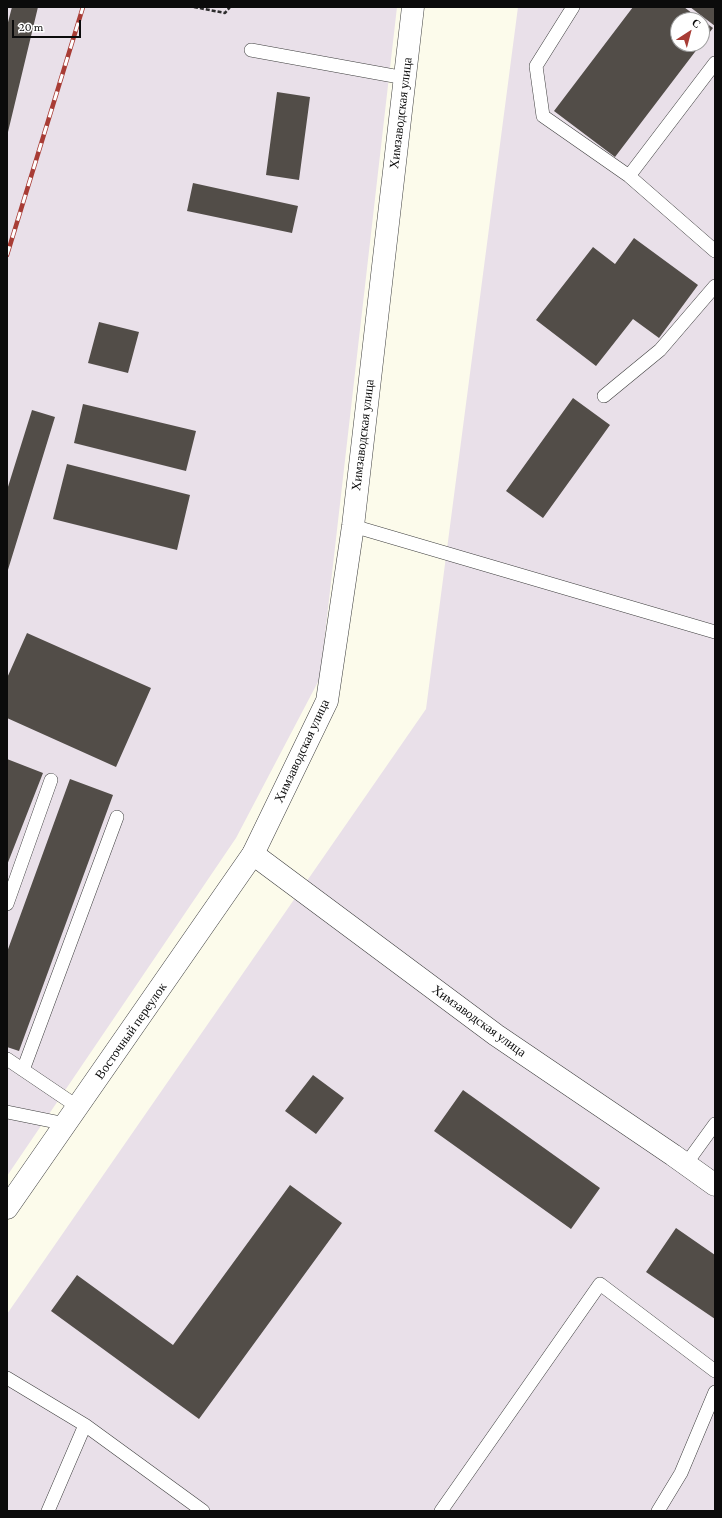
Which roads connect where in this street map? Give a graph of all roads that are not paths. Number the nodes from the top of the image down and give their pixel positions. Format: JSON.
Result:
{"nodes":[{"id":1,"x":413,"y":7,"type":"edge"},
{"id":2,"x":573,"y":7,"type":"edge"},
{"id":3,"x":251,"y":50,"type":"dead end"},
{"id":4,"x":715,"y":63,"type":"edge"},
{"id":5,"x":405,"y":78,"type":"junction"},
{"id":6,"x":629,"y":176,"type":"junction"},
{"id":7,"x":715,"y":251,"type":"edge"},
{"id":8,"x":715,"y":286,"type":"edge"},
{"id":9,"x":604,"y":396,"type":"dead end"},
{"id":10,"x":353,"y":526,"type":"junction"},
{"id":11,"x":715,"y":632,"type":"edge"},
{"id":12,"x":51,"y":780,"type":"dead end"},
{"id":13,"x":117,"y":818,"type":"dead end"},
{"id":14,"x":253,"y":854,"type":"junction"},
{"id":15,"x":7,"y":904,"type":"edge"},
{"id":16,"x":7,"y":1059,"type":"edge"},
{"id":17,"x":23,"y":1070,"type":"junction"},
{"id":18,"x":7,"y":1112,"type":"edge"},
{"id":19,"x":72,"y":1116,"type":"junction"},
{"id":20,"x":715,"y":1124,"type":"edge"},
{"id":21,"x":686,"y":1164,"type":"junction"},
{"id":22,"x":715,"y":1185,"type":"edge"},
{"id":23,"x":7,"y":1208,"type":"edge"},
{"id":24,"x":715,"y":1371,"type":"edge"},
{"id":25,"x":7,"y":1378,"type":"edge"},
{"id":26,"x":715,"y":1392,"type":"edge"},
{"id":27,"x":85,"y":1424,"type":"junction"},
{"id":28,"x":48,"y":1511,"type":"edge"},
{"id":29,"x":203,"y":1511,"type":"edge"},
{"id":30,"x":441,"y":1511,"type":"edge"},
{"id":31,"x":658,"y":1511,"type":"edge"}],
"edges":[{"from":1,"to":5,"type":"street","name":"Химзаводская улица"},
{"from":2,"to":6,"type":"lane"},
{"from":3,"to":5,"type":"lane"},
{"from":4,"to":6,"type":"lane"},
{"from":5,"to":10,"type":"street","name":"Химзаводская улица"},
{"from":6,"to":7,"type":"lane"},
{"from":8,"to":9,"type":"lane"},
{"from":10,"to":11,"type":"lane"},
{"from":10,"to":14,"type":"street","name":"Химзаводская улица"},
{"from":12,"to":15,"type":"lane"},
{"from":13,"to":17,"type":"lane"},
{"from":14,"to":19,"type":"street","name":"Восточный переулок"},
{"from":14,"to":21,"type":"street","name":"Химзаводская улица"},
{"from":16,"to":17,"type":"lane"},
{"from":17,"to":19,"type":"lane"},
{"from":18,"to":19,"type":"lane"},
{"from":19,"to":23,"type":"street","name":"Восточный переулок"},
{"from":20,"to":21,"type":"lane"},
{"from":21,"to":22,"type":"street","name":"Химзаводская улица"},
{"from":24,"to":30,"type":"lane"},
{"from":25,"to":27,"type":"lane"},
{"from":26,"to":31,"type":"lane"},
{"from":27,"to":28,"type":"lane"},
{"from":27,"to":29,"type":"lane"}]}
